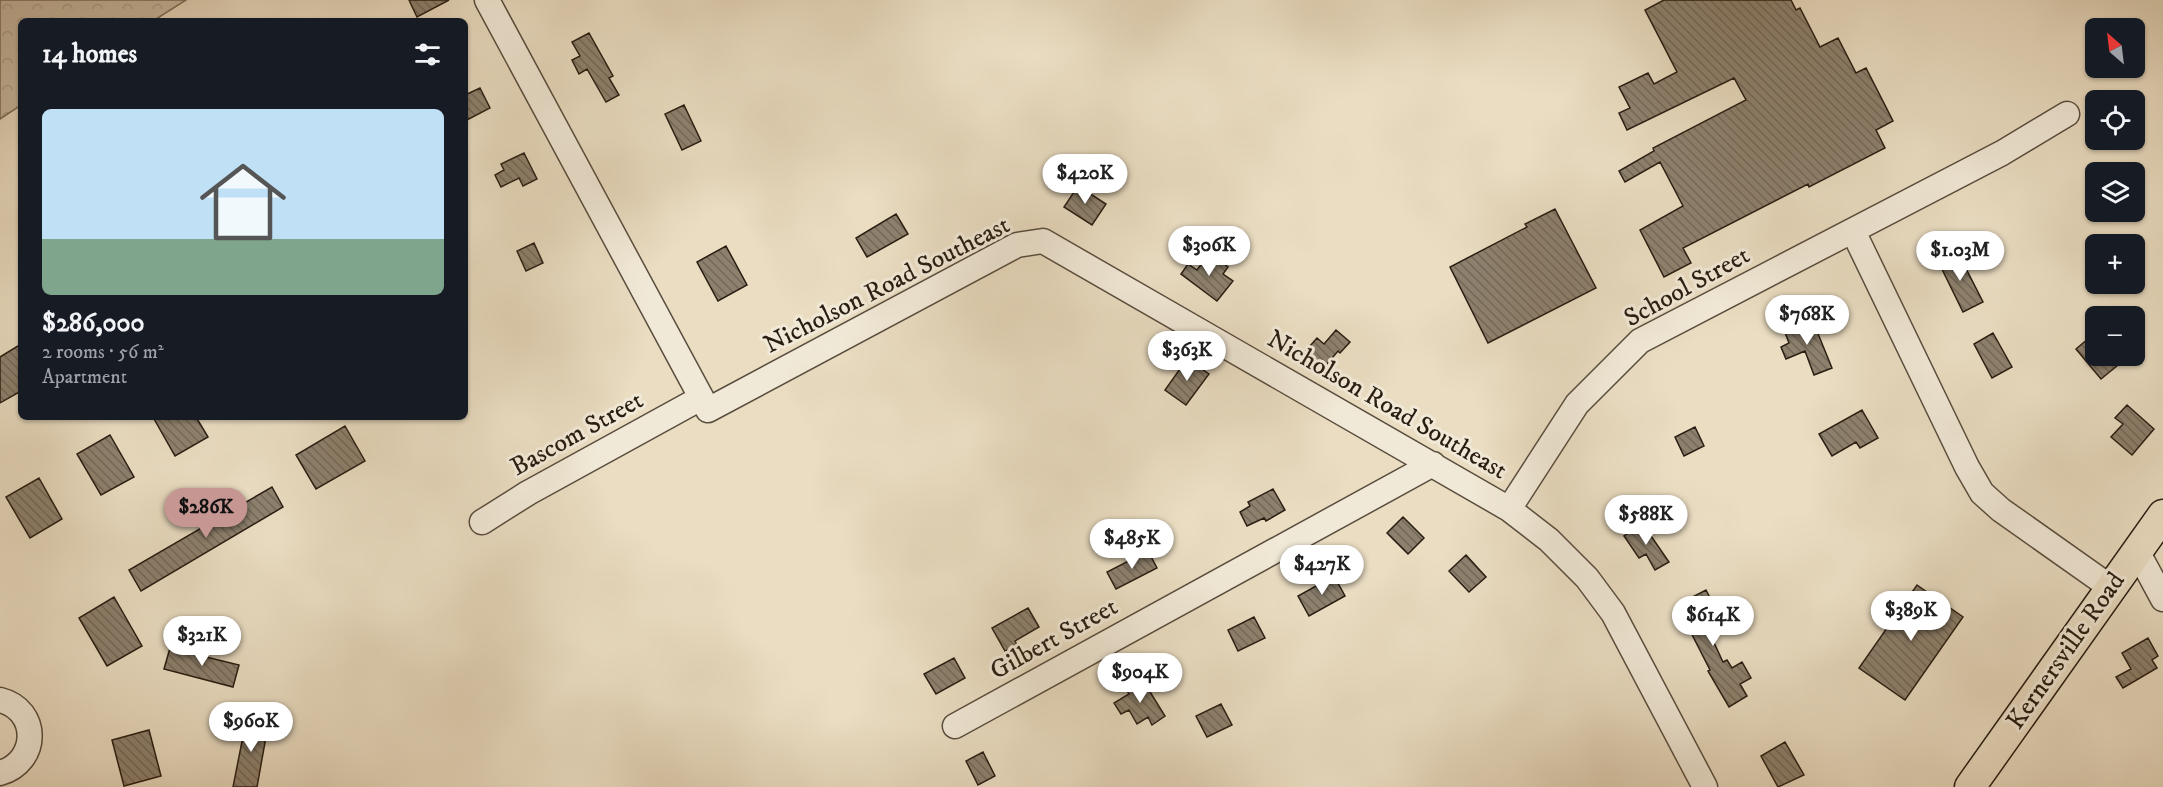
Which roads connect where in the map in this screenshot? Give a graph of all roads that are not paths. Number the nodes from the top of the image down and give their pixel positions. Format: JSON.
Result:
{"nodes":[{"id":1,"x":487,"y":0,"type":"edge"},
{"id":2,"x":2067,"y":114,"type":"dead end"},
{"id":3,"x":1853,"y":231,"type":"junction"},
{"id":4,"x":701,"y":398,"type":"junction"},
{"id":5,"x":1433,"y":464,"type":"junction"},
{"id":6,"x":1509,"y":508,"type":"junction"},
{"id":7,"x":2163,"y":515,"type":"edge"},
{"id":8,"x":482,"y":522,"type":"dead end"},
{"id":9,"x":2137,"y":551,"type":"junction"},
{"id":10,"x":2110,"y":587,"type":"junction"},
{"id":11,"x":2163,"y":599,"type":"edge"},
{"id":12,"x":0,"y":700,"type":"edge"},
{"id":13,"x":955,"y":726,"type":"dead end"},
{"id":14,"x":0,"y":773,"type":"edge"},
{"id":15,"x":1977,"y":783,"type":"edge"},
{"id":16,"x":1705,"y":787,"type":"edge"}],
"edges":[{"from":1,"to":4,"type":"street"},
{"from":2,"to":3,"type":"street","name":"School Street"},
{"from":3,"to":6,"type":"street","name":"School Street"},
{"from":3,"to":10,"type":"street"},
{"from":4,"to":5,"type":"street","name":"Nicholson Road Southeast"},
{"from":4,"to":8,"type":"street","name":"Bascom Street"},
{"from":5,"to":6,"type":"street","name":"Nicholson Road Southeast"},
{"from":5,"to":13,"type":"street","name":"Gilbert Street"},
{"from":6,"to":16,"type":"street","name":"Nicholson Road Southeast"},
{"from":7,"to":9,"type":"main road","name":"Kernersville Road"},
{"from":9,"to":10,"type":"main road","name":"Kernersville Road"},
{"from":9,"to":11,"type":"street"},
{"from":10,"to":15,"type":"main road","name":"Kernersville Road"},
{"from":12,"to":14,"type":"street"}]}
